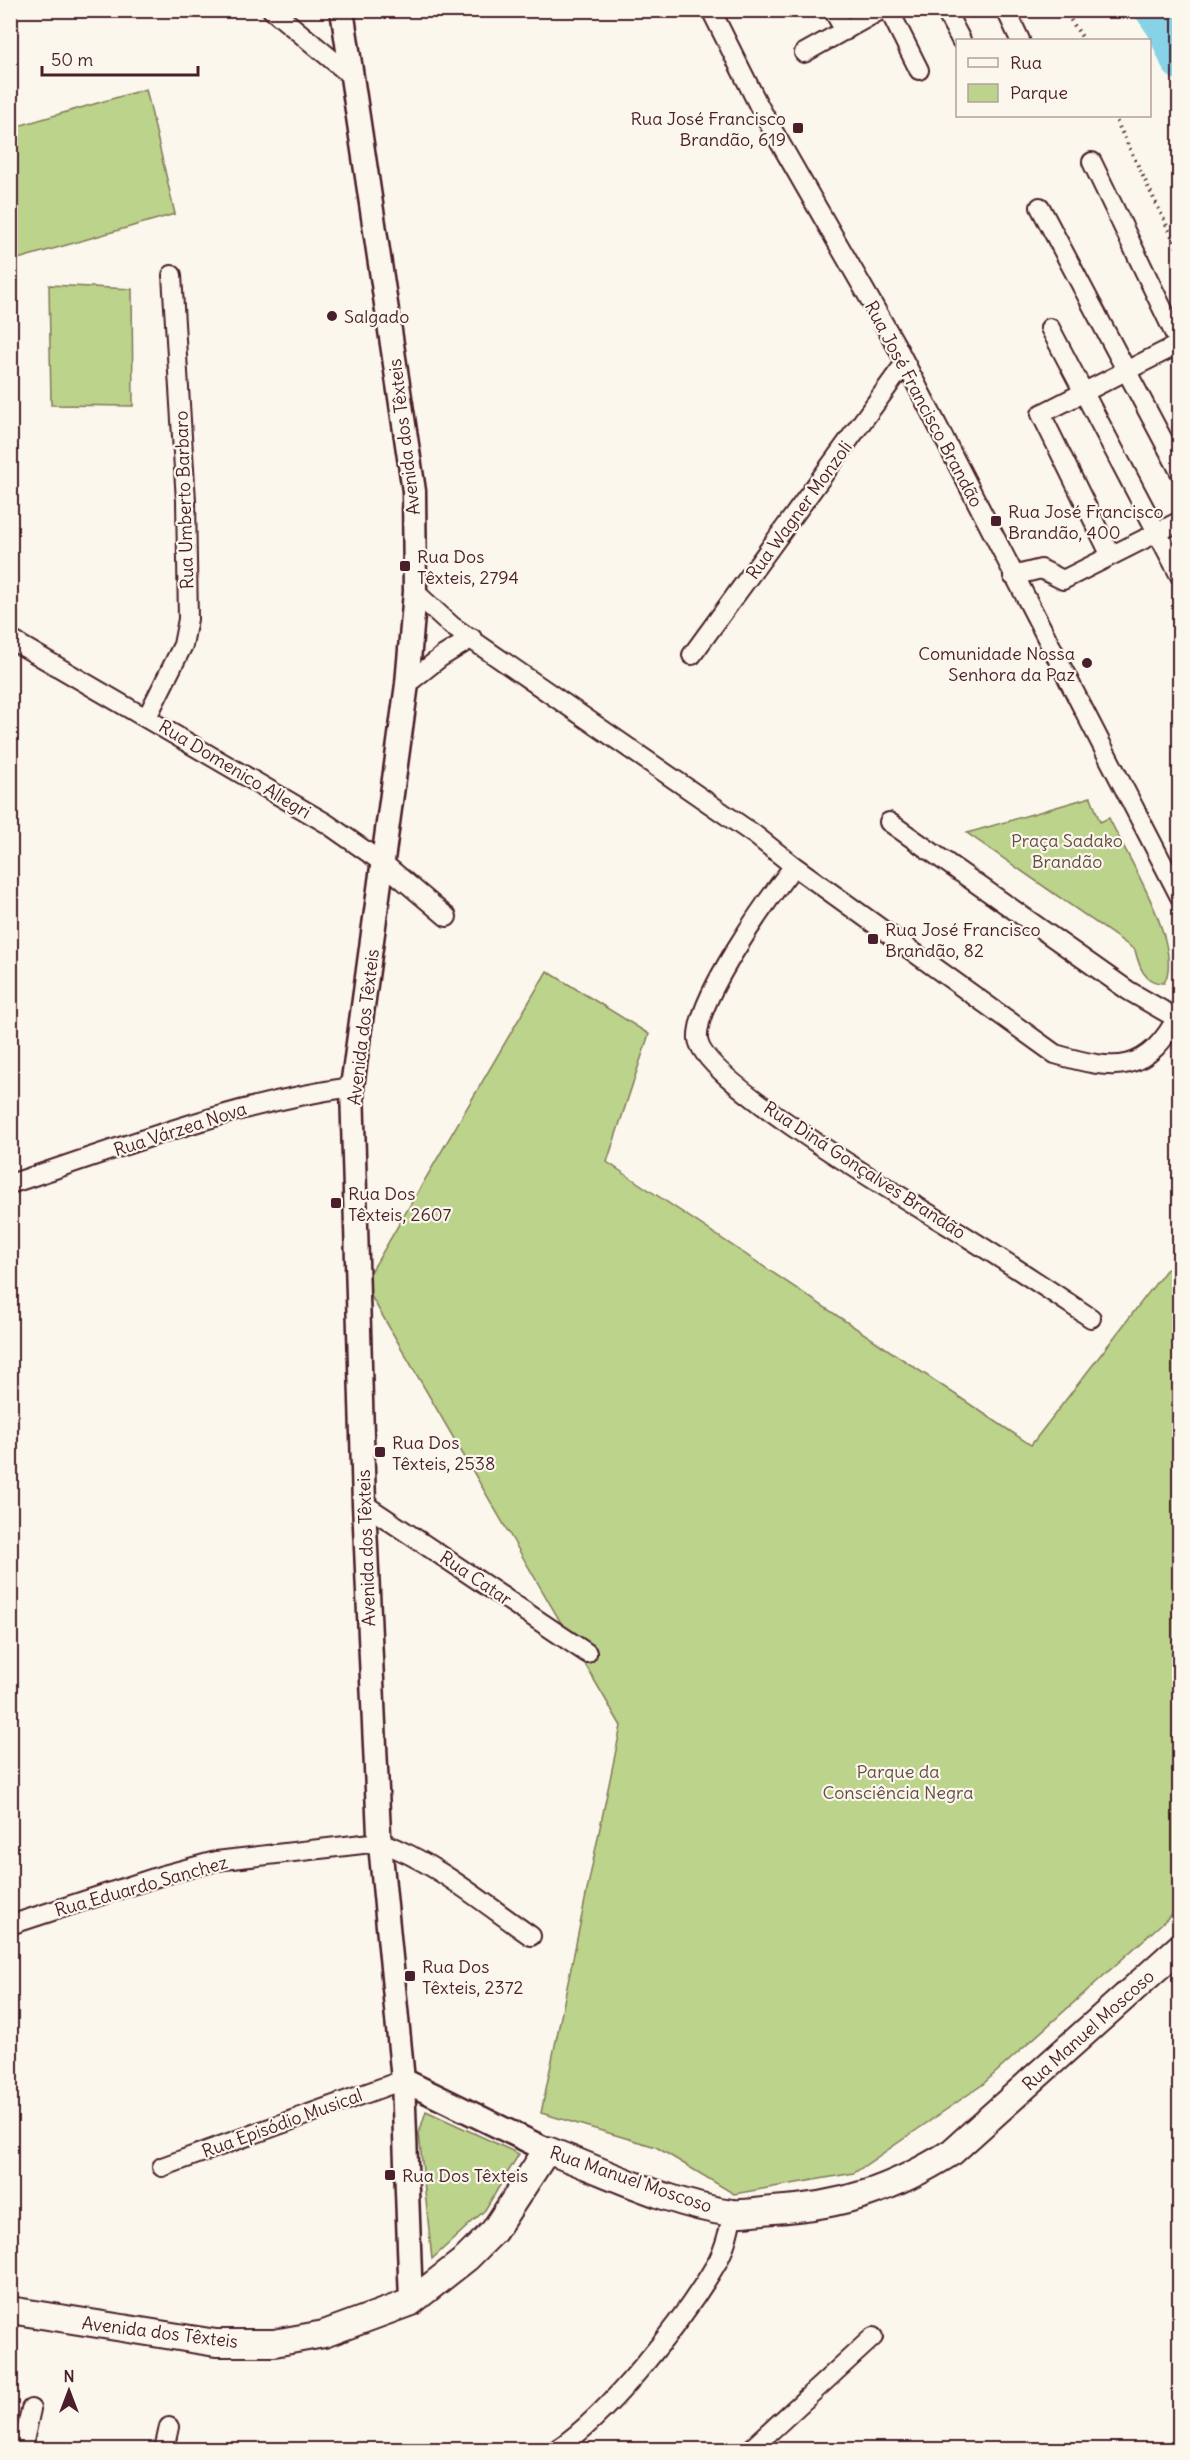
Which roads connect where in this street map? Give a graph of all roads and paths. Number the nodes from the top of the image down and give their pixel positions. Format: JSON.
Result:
{"nodes":[{"id":1,"x":272,"y":10,"type":"edge"},
{"id":2,"x":342,"y":10,"type":"edge"},
{"id":3,"x":711,"y":10,"type":"edge"},
{"id":4,"x":833,"y":10,"type":"edge"},
{"id":5,"x":881,"y":10,"type":"edge"},
{"id":6,"x":889,"y":10,"type":"edge"},
{"id":7,"x":945,"y":10,"type":"edge"},
{"id":8,"x":1006,"y":10,"type":"edge"},
{"id":9,"x":1064,"y":10,"type":"edge"},
{"id":10,"x":845,"y":31,"type":"junction"},
{"id":11,"x":960,"y":39,"type":"edge"},
{"id":12,"x":1020,"y":39,"type":"edge"},
{"id":13,"x":1083,"y":39,"type":"edge"},
{"id":14,"x":804,"y":53,"type":"dead end"},
{"id":15,"x":919,"y":70,"type":"dead end"},
{"id":16,"x":353,"y":77,"type":"junction"},
{"id":17,"x":1114,"y":117,"type":"edge"},
{"id":18,"x":1092,"y":162,"type":"dead end"},
{"id":19,"x":1040,"y":207,"type":"dead end"},
{"id":20,"x":1179,"y":253,"type":"edge"},
{"id":21,"x":172,"y":275,"type":"dead end"},
{"id":22,"x":1050,"y":328,"type":"dead end"},
{"id":23,"x":1179,"y":345,"type":"edge"},
{"id":24,"x":905,"y":363,"type":"junction"},
{"id":25,"x":1126,"y":371,"type":"junction"},
{"id":26,"x":1084,"y":392,"type":"junction"},
{"id":27,"x":1179,"y":472,"type":"edge"},
{"id":28,"x":1179,"y":521,"type":"edge"},
{"id":29,"x":1157,"y":532,"type":"junction"},
{"id":30,"x":1111,"y":556,"type":"junction"},
{"id":31,"x":1013,"y":576,"type":"junction"},
{"id":32,"x":1179,"y":576,"type":"edge"},
{"id":33,"x":415,"y":592,"type":"junction"},
{"id":34,"x":472,"y":638,"type":"junction"},
{"id":35,"x":10,"y":639,"type":"edge"},
{"id":36,"x":692,"y":655,"type":"dead end"},
{"id":37,"x":407,"y":684,"type":"junction"},
{"id":38,"x":147,"y":717,"type":"junction"},
{"id":39,"x":889,"y":822,"type":"dead end"},
{"id":40,"x":383,"y":863,"type":"junction"},
{"id":41,"x":794,"y":866,"type":"junction"},
{"id":42,"x":1179,"y":897,"type":"edge"},
{"id":43,"x":447,"y":917,"type":"dead end"},
{"id":44,"x":1178,"y":1015,"type":"edge"},
{"id":45,"x":352,"y":1087,"type":"junction"},
{"id":46,"x":10,"y":1184,"type":"edge"},
{"id":47,"x":1091,"y":1318,"type":"dead end"},
{"id":48,"x":364,"y":1504,"type":"junction"},
{"id":49,"x":587,"y":1653,"type":"dead end"},
{"id":50,"x":380,"y":1842,"type":"junction"},
{"id":51,"x":10,"y":1925,"type":"edge"},
{"id":52,"x":531,"y":1936,"type":"dead end"},
{"id":53,"x":1179,"y":1947,"type":"edge"},
{"id":54,"x":403,"y":2080,"type":"junction"},
{"id":55,"x":547,"y":2150,"type":"junction"},
{"id":56,"x":162,"y":2167,"type":"dead end"},
{"id":57,"x":733,"y":2213,"type":"junction"},
{"id":58,"x":411,"y":2302,"type":"junction"},
{"id":59,"x":10,"y":2310,"type":"edge"},
{"id":60,"x":873,"y":2337,"type":"dead end"},
{"id":61,"x":31,"y":2409,"type":"dead end"},
{"id":62,"x":169,"y":2427,"type":"dead end"},
{"id":63,"x":755,"y":2448,"type":"edge"},
{"id":64,"x":22,"y":2450,"type":"edge"},
{"id":65,"x":164,"y":2450,"type":"edge"},
{"id":66,"x":556,"y":2450,"type":"edge"}],
"edges":[{"from":1,"to":16,"type":"street"},
{"from":2,"to":16,"type":"street","name":"Avenida dos Têxteis"},
{"from":3,"to":24,"type":"street","name":"Rua José Francisco Brandão"},
{"from":4,"to":10,"type":"street"},
{"from":5,"to":10,"type":"street"},
{"from":6,"to":15,"type":"street"},
{"from":7,"to":11,"type":"street"},
{"from":8,"to":12,"type":"street"},
{"from":9,"to":13,"type":"path"},
{"from":10,"to":14,"type":"street"},
{"from":16,"to":33,"type":"street","name":"Avenida dos Têxteis"},
{"from":17,"to":20,"type":"path"},
{"from":18,"to":23,"type":"street"},
{"from":19,"to":25,"type":"street"},
{"from":21,"to":38,"type":"street","name":"Rua Umberto Barbaro"},
{"from":22,"to":26,"type":"street"},
{"from":23,"to":25,"type":"street"},
{"from":24,"to":31,"type":"street","name":"Rua José Francisco Brandão"},
{"from":24,"to":36,"type":"street","name":"Rua Wagner Monzoli"},
{"from":25,"to":26,"type":"street"},
{"from":25,"to":27,"type":"street"},
{"from":26,"to":29,"type":"street"},
{"from":26,"to":30,"type":"street"},
{"from":28,"to":29,"type":"street"},
{"from":29,"to":30,"type":"street"},
{"from":29,"to":32,"type":"street"},
{"from":30,"to":31,"type":"street"},
{"from":31,"to":42,"type":"street","name":"Rua José Francisco Brandão"},
{"from":33,"to":34,"type":"street"},
{"from":33,"to":37,"type":"street","name":"Avenida dos Têxteis"},
{"from":34,"to":37,"type":"street"},
{"from":34,"to":41,"type":"street"},
{"from":35,"to":38,"type":"street","name":"Rua Domenico Allegri"},
{"from":37,"to":40,"type":"street","name":"Avenida dos Têxteis"},
{"from":38,"to":40,"type":"street","name":"Rua Domenico Allegri"},
{"from":39,"to":44,"type":"street"},
{"from":40,"to":43,"type":"street","name":"Rua Domenico Allegri"},
{"from":40,"to":45,"type":"street","name":"Avenida dos Têxteis"},
{"from":41,"to":44,"type":"street"},
{"from":41,"to":47,"type":"street","name":"Rua Diná Gonçalves Brandão"},
{"from":45,"to":46,"type":"street","name":"Rua Várzea Nova"},
{"from":45,"to":48,"type":"street","name":"Avenida dos Têxteis"},
{"from":48,"to":49,"type":"street","name":"Rua Catar"},
{"from":48,"to":50,"type":"street","name":"Avenida dos Têxteis"},
{"from":50,"to":51,"type":"street","name":"Rua Eduardo Sanchez"},
{"from":50,"to":52,"type":"street"},
{"from":50,"to":54,"type":"street","name":"Avenida dos Têxteis"},
{"from":53,"to":57,"type":"main road","name":"Rua Manuel Moscoso"},
{"from":54,"to":55,"type":"street","name":"Rua Manuel Moscoso"},
{"from":54,"to":56,"type":"street","name":"Rua Episódio Musical"},
{"from":54,"to":58,"type":"street","name":"Avenida dos Têxteis"},
{"from":55,"to":57,"type":"main road","name":"Rua Manuel Moscoso"},
{"from":55,"to":58,"type":"main road","name":"Avenida dos Têxteis"},
{"from":57,"to":66,"type":"street"},
{"from":58,"to":59,"type":"main road","name":"Avenida dos Têxteis"},
{"from":60,"to":63,"type":"street"},
{"from":61,"to":64,"type":"street"},
{"from":62,"to":65,"type":"street"}]}
